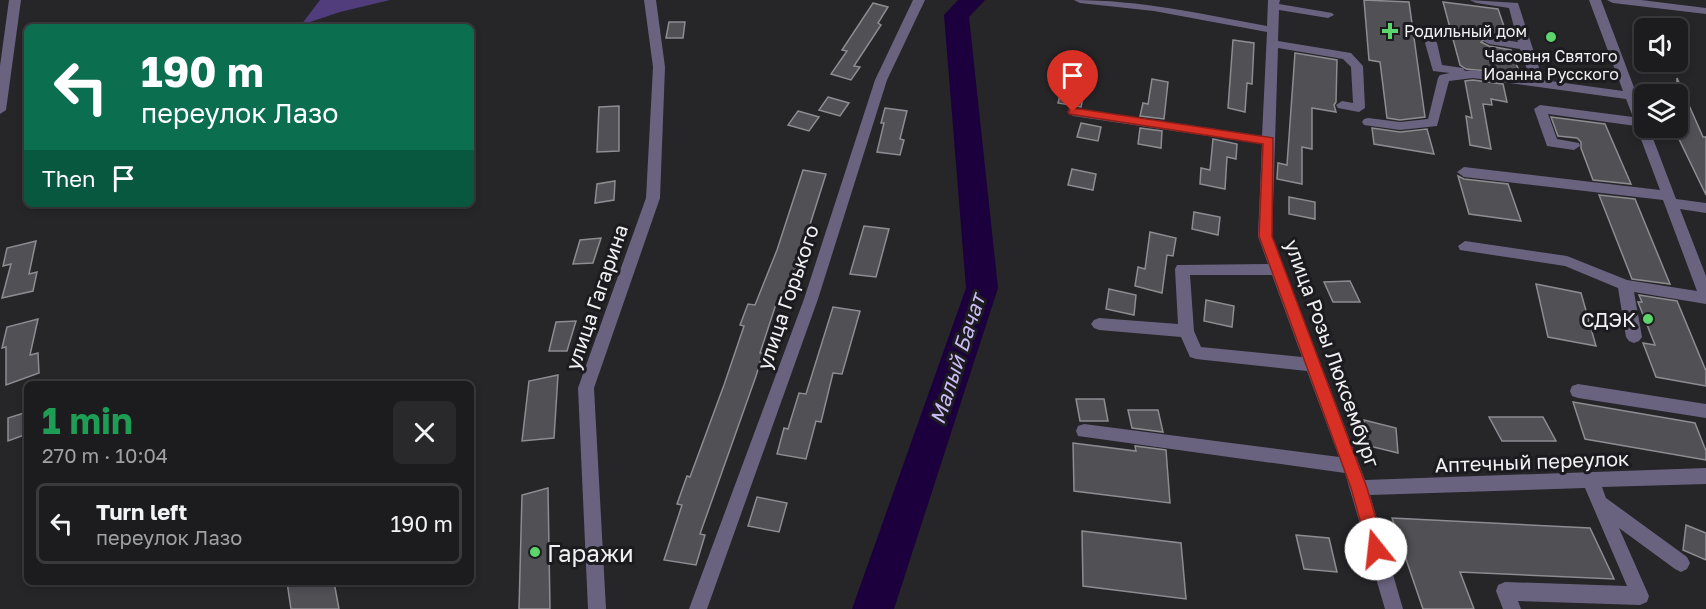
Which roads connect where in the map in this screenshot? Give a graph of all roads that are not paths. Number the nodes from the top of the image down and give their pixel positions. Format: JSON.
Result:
{"nodes":[{"id":1,"x":15,"y":0,"type":"edge"},
{"id":2,"x":650,"y":0,"type":"edge"},
{"id":3,"x":919,"y":0,"type":"edge"},
{"id":4,"x":1080,"y":0,"type":"edge"},
{"id":5,"x":1476,"y":0,"type":"edge"},
{"id":6,"x":1595,"y":0,"type":"edge"},
{"id":7,"x":1613,"y":0,"type":"edge"},
{"id":8,"x":1274,"y":3,"type":"edge"},
{"id":9,"x":1706,"y":11,"type":"edge"},
{"id":10,"x":1328,"y":15,"type":"dead end"},
{"id":11,"x":1273,"y":36,"type":"junction"},
{"id":12,"x":1489,"y":41,"type":"dead end"},
{"id":13,"x":1431,"y":44,"type":"dead end"},
{"id":14,"x":1526,"y":46,"type":"junction"},
{"id":15,"x":1473,"y":74,"type":"junction"},
{"id":16,"x":1538,"y":83,"type":"junction"},
{"id":17,"x":2,"y":85,"type":"edge"},
{"id":18,"x":1630,"y":96,"type":"junction"},
{"id":19,"x":1342,"y":105,"type":"dead end"},
{"id":20,"x":1634,"y":106,"type":"edge"},
{"id":21,"x":0,"y":110,"type":"edge"},
{"id":22,"x":1073,"y":112,"type":"dead end"},
{"id":23,"x":1634,"y":121,"type":"edge"},
{"id":24,"x":1368,"y":122,"type":"dead end"},
{"id":25,"x":1646,"y":138,"type":"edge"},
{"id":26,"x":1269,"y":141,"type":"junction"},
{"id":27,"x":1574,"y":146,"type":"dead end"},
{"id":28,"x":1464,"y":172,"type":"dead end"},
{"id":29,"x":1669,"y":199,"type":"junction"},
{"id":30,"x":1706,"y":208,"type":"edge"},
{"id":31,"x":1465,"y":246,"type":"dead end"},
{"id":32,"x":1278,"y":270,"type":"junction"},
{"id":33,"x":1625,"y":285,"type":"junction"},
{"id":34,"x":1706,"y":295,"type":"edge"},
{"id":35,"x":1098,"y":324,"type":"dead end"},
{"id":36,"x":1186,"y":332,"type":"junction"},
{"id":37,"x":1634,"y":337,"type":"dead end"},
{"id":38,"x":1313,"y":364,"type":"junction"},
{"id":39,"x":1578,"y":391,"type":"dead end"},
{"id":40,"x":1706,"y":411,"type":"edge"},
{"id":41,"x":1084,"y":432,"type":"dead end"},
{"id":42,"x":1350,"y":466,"type":"junction"},
{"id":43,"x":1706,"y":476,"type":"edge"},
{"id":44,"x":1590,"y":480,"type":"junction"},
{"id":45,"x":1359,"y":488,"type":"junction"},
{"id":46,"x":1600,"y":503,"type":"junction"},
{"id":47,"x":1681,"y":563,"type":"dead end"},
{"id":48,"x":597,"y":609,"type":"edge"},
{"id":49,"x":698,"y":609,"type":"edge"},
{"id":50,"x":1394,"y":609,"type":"edge"},
{"id":51,"x":1512,"y":609,"type":"edge"}],
"edges":[{"from":1,"to":17,"type":"street"},
{"from":2,"to":48,"type":"street","name":"улица Гагарина"},
{"from":3,"to":49,"type":"street","name":"улица Горького"},
{"from":4,"to":11,"type":"street"},
{"from":5,"to":14,"type":"street"},
{"from":6,"to":18,"type":"street"},
{"from":7,"to":9,"type":"street"},
{"from":8,"to":10,"type":"street"},
{"from":8,"to":11,"type":"street","name":"улица Розы Люксембург"},
{"from":11,"to":19,"type":"street"},
{"from":11,"to":26,"type":"street","name":"улица Розы Люксембург"},
{"from":12,"to":14,"type":"street"},
{"from":13,"to":15,"type":"street"},
{"from":14,"to":16,"type":"street"},
{"from":15,"to":16,"type":"street"},
{"from":15,"to":24,"type":"street"},
{"from":16,"to":18,"type":"street"},
{"from":17,"to":21,"type":"street"},
{"from":18,"to":20,"type":"street"},
{"from":22,"to":26,"type":"street"},
{"from":23,"to":27,"type":"street"},
{"from":25,"to":29,"type":"street"},
{"from":26,"to":32,"type":"street","name":"улица Розы Люксембург"},
{"from":28,"to":29,"type":"street"},
{"from":29,"to":30,"type":"street"},
{"from":29,"to":34,"type":"street"},
{"from":31,"to":33,"type":"street"},
{"from":32,"to":36,"type":"street"},
{"from":32,"to":38,"type":"street","name":"улица Розы Люксембург"},
{"from":33,"to":34,"type":"street"},
{"from":33,"to":37,"type":"street"},
{"from":35,"to":36,"type":"street"},
{"from":36,"to":38,"type":"street"},
{"from":38,"to":42,"type":"street","name":"улица Розы Люксембург"},
{"from":39,"to":40,"type":"street"},
{"from":41,"to":42,"type":"street"},
{"from":42,"to":45,"type":"street","name":"улица Розы Люксембург"},
{"from":43,"to":44,"type":"street","name":"Аптечный переулок"},
{"from":44,"to":45,"type":"street","name":"Аптечный переулок"},
{"from":44,"to":46,"type":"street"},
{"from":45,"to":50,"type":"street","name":"улица Розы Люксембург"},
{"from":46,"to":47,"type":"street"},
{"from":46,"to":51,"type":"street"}]}
